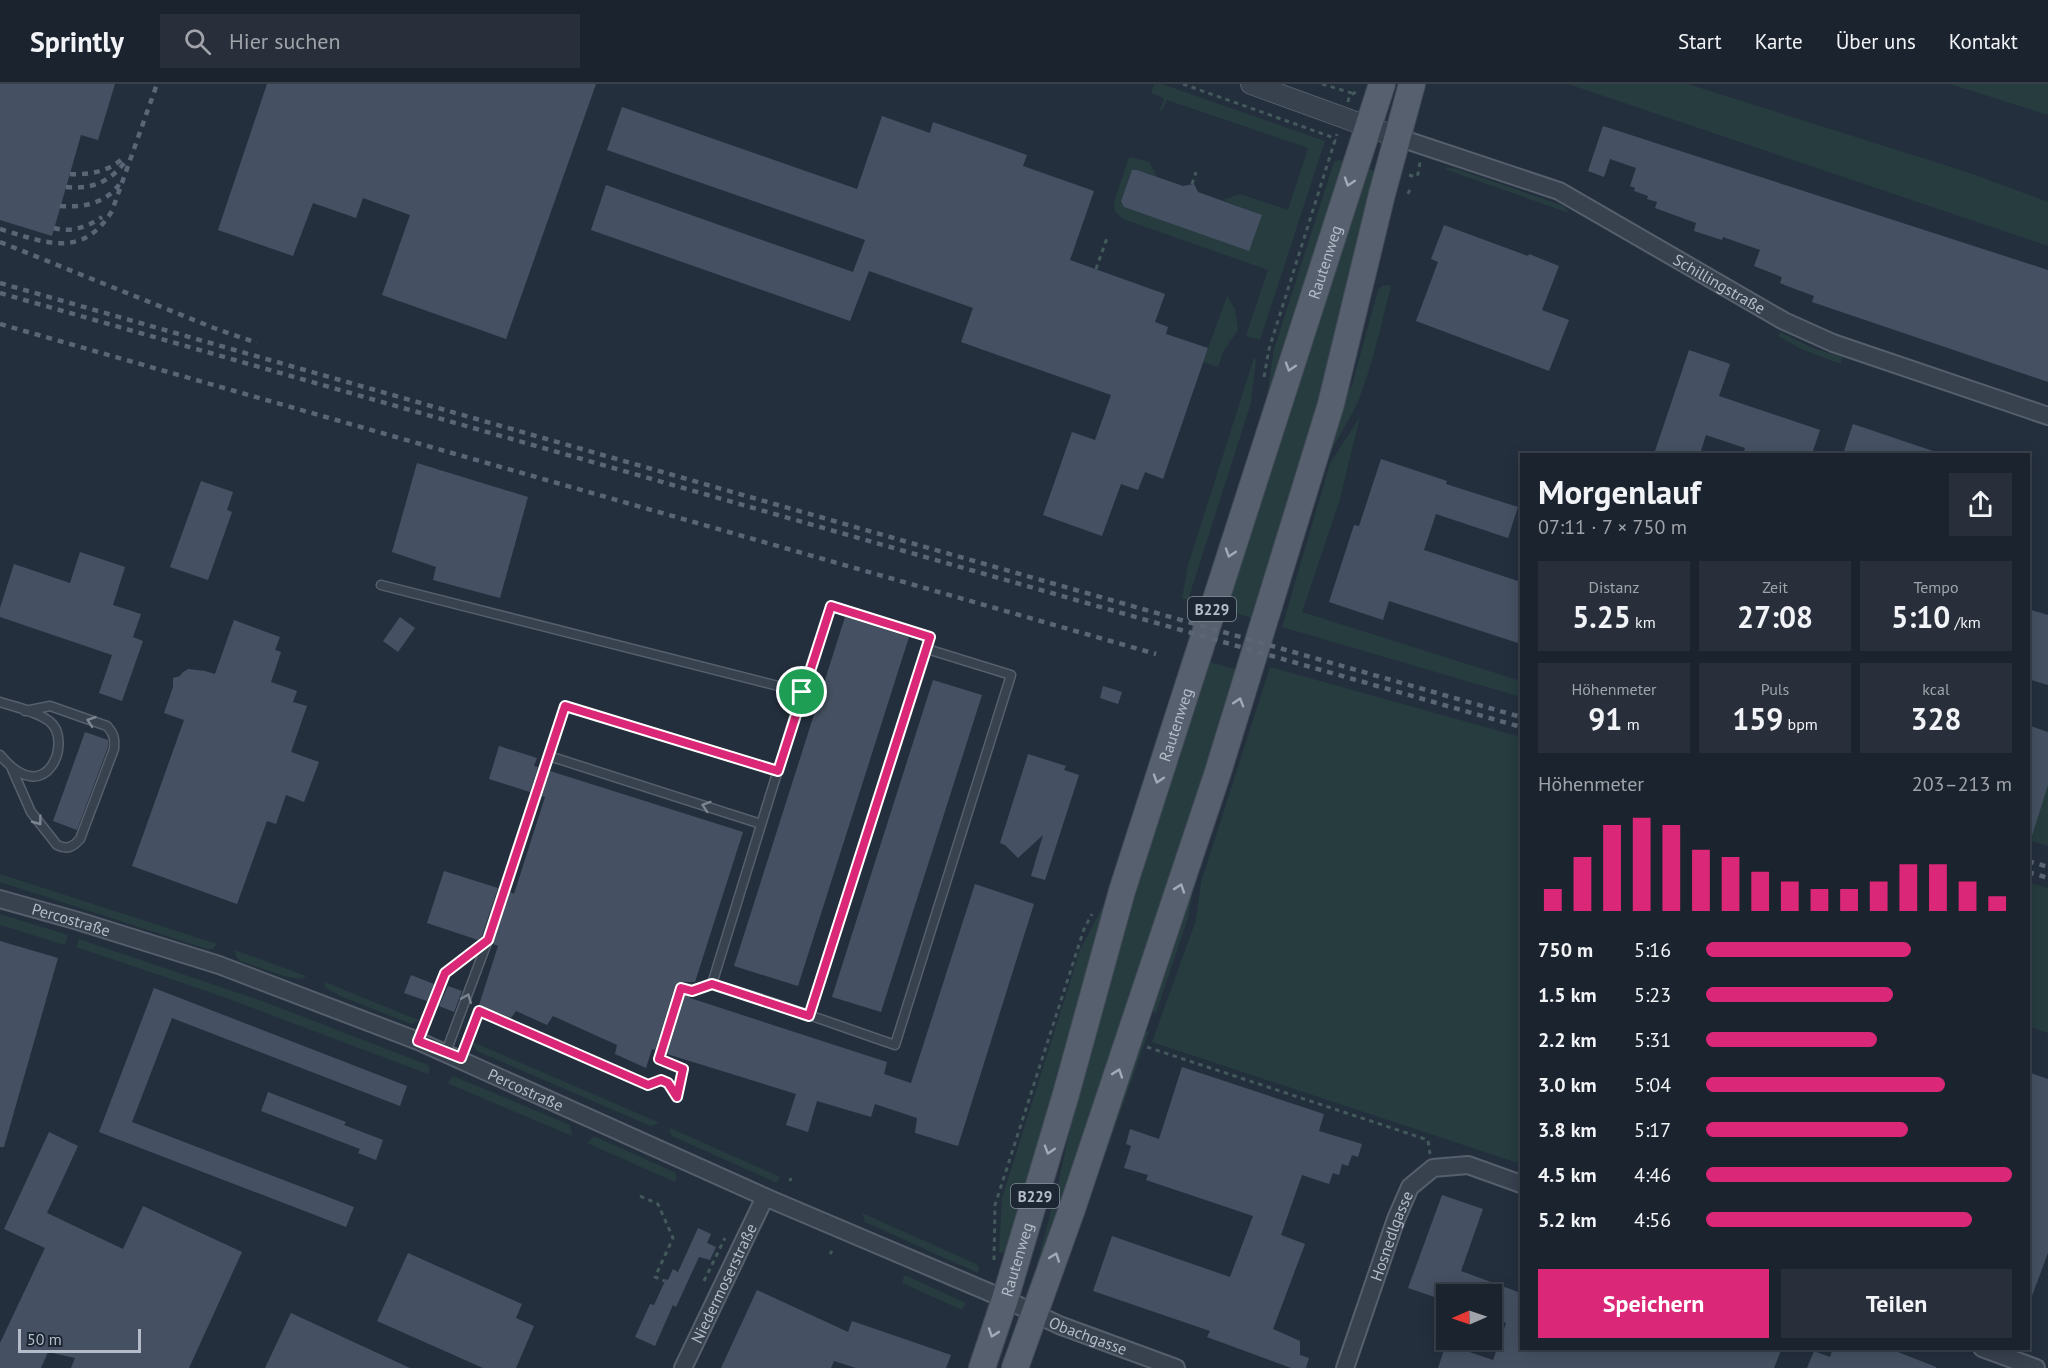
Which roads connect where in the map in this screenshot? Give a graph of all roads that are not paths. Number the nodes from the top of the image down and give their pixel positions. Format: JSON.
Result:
{"nodes":[{"id":1,"x":1251,"y":84,"type":"edge"},
{"id":2,"x":1382,"y":84,"type":"edge"},
{"id":3,"x":1412,"y":84,"type":"edge"},
{"id":4,"x":1368,"y":126,"type":"junction"},
{"id":5,"x":1398,"y":137,"type":"junction"},
{"id":6,"x":2048,"y":416,"type":"edge"},
{"id":7,"x":381,"y":585,"type":"dead end"},
{"id":8,"x":927,"y":649,"type":"junction"},
{"id":9,"x":802,"y":692,"type":"junction"},
{"id":10,"x":0,"y":702,"type":"edge"},
{"id":11,"x":25,"y":711,"type":"junction"},
{"id":12,"x":0,"y":756,"type":"edge"},
{"id":13,"x":549,"y":756,"type":"junction"},
{"id":14,"x":12,"y":769,"type":"junction"},
{"id":15,"x":778,"y":771,"type":"junction"},
{"id":16,"x":761,"y":824,"type":"junction"},
{"id":17,"x":0,"y":899,"type":"edge"},
{"id":18,"x":488,"y":940,"type":"junction"},
{"id":19,"x":712,"y":984,"type":"junction"},
{"id":20,"x":809,"y":1016,"type":"junction"},
{"id":21,"x":418,"y":1041,"type":"junction"},
{"id":22,"x":453,"y":1055,"type":"junction"},
{"id":23,"x":1520,"y":1184,"type":"edge"},
{"id":24,"x":765,"y":1197,"type":"junction"},
{"id":25,"x":1005,"y":1299,"type":"junction"},
{"id":26,"x":1035,"y":1312,"type":"junction"},
{"id":27,"x":1987,"y":1350,"type":"edge"},
{"id":28,"x":683,"y":1368,"type":"edge"},
{"id":29,"x":982,"y":1368,"type":"edge"},
{"id":30,"x":1015,"y":1368,"type":"edge"},
{"id":31,"x":1176,"y":1368,"type":"edge"},
{"id":32,"x":1345,"y":1368,"type":"edge"},
{"id":33,"x":2036,"y":1368,"type":"edge"}],
"edges":[{"from":1,"to":4,"type":"street"},
{"from":2,"to":4,"type":"main road","name":"Rautenweg","number":"B229"},
{"from":3,"to":5,"type":"main road","name":"Rautenweg","number":"B229"},
{"from":4,"to":5,"type":"street"},
{"from":4,"to":25,"type":"main road","name":"Rautenweg","number":"B229","one_way":true},
{"from":5,"to":6,"type":"street","name":"Schillingstraße"},
{"from":26,"to":5,"type":"main road","name":"Rautenweg","number":"B229","one_way":true},
{"from":7,"to":9,"type":"lane"},
{"from":8,"to":9,"type":"lane"},
{"from":8,"to":20,"type":"lane"},
{"from":8,"to":20,"type":"lane"},
{"from":9,"to":15,"type":"lane"},
{"from":10,"to":11,"type":"lane"},
{"from":11,"to":14,"type":"lane"},
{"from":14,"to":11,"type":"lane","one_way":true},
{"from":12,"to":14,"type":"lane"},
{"from":13,"to":15,"type":"lane"},
{"from":16,"to":13,"type":"lane","one_way":true},
{"from":13,"to":18,"type":"lane"},
{"from":15,"to":16,"type":"lane"},
{"from":16,"to":19,"type":"lane"},
{"from":17,"to":21,"type":"street","name":"Percostraße"},
{"from":18,"to":21,"type":"lane"},
{"from":22,"to":18,"type":"lane","one_way":true},
{"from":19,"to":20,"type":"lane"},
{"from":19,"to":22,"type":"lane"},
{"from":21,"to":22,"type":"street","name":"Percostraße"},
{"from":22,"to":24,"type":"street","name":"Percostraße"},
{"from":23,"to":32,"type":"street","name":"Hosnedlgasse"},
{"from":24,"to":25,"type":"street","name":"Percostraße"},
{"from":24,"to":28,"type":"street","name":"Niedermoserstraße"},
{"from":25,"to":26,"type":"street","name":"Obachgasse"},
{"from":25,"to":29,"type":"main road","name":"Rautenweg","number":"B229","one_way":true},
{"from":26,"to":30,"type":"main road","name":"Rautenweg","number":"B229"},
{"from":26,"to":31,"type":"street","name":"Obachgasse"},
{"from":27,"to":33,"type":"street"}]}
